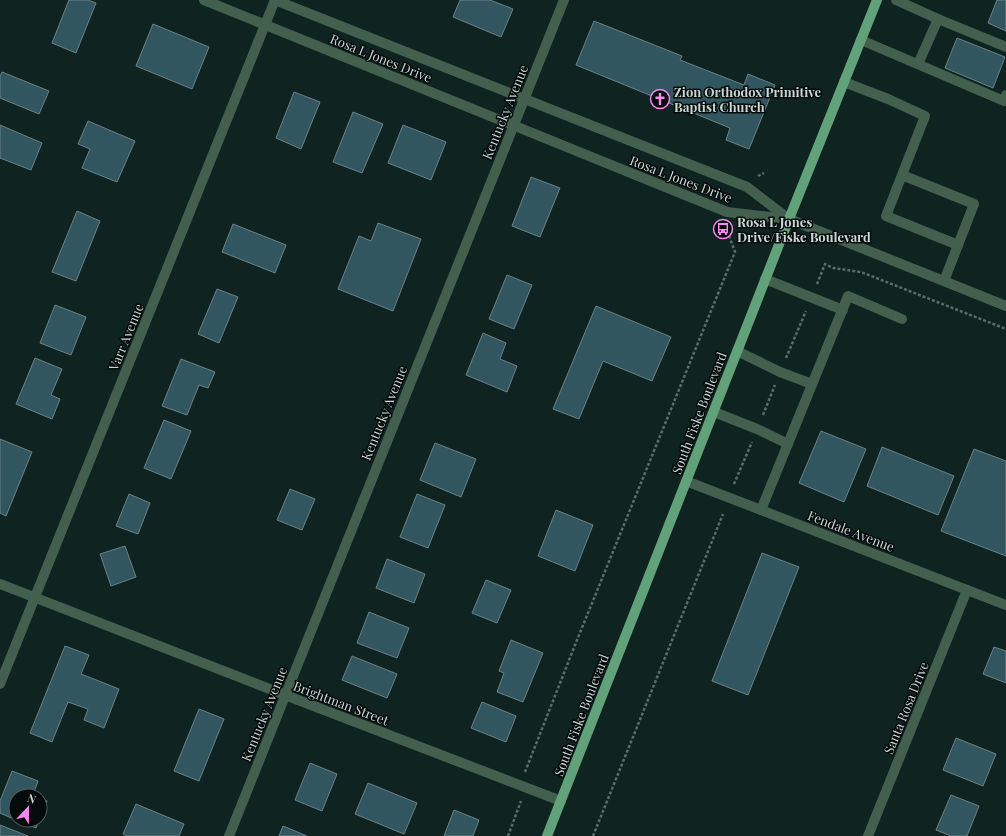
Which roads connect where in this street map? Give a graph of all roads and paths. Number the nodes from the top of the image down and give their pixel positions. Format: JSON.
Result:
{"nodes":[{"id":1,"x":204,"y":0,"type":"edge"},
{"id":2,"x":275,"y":0,"type":"edge"},
{"id":3,"x":564,"y":0,"type":"edge"},
{"id":4,"x":877,"y":0,"type":"edge"},
{"id":5,"x":896,"y":0,"type":"edge"},
{"id":6,"x":938,"y":19,"type":"junction"},
{"id":7,"x":265,"y":25,"type":"junction"},
{"id":8,"x":861,"y":40,"type":"junction"},
{"id":9,"x":1006,"y":47,"type":"edge"},
{"id":10,"x":918,"y":64,"type":"junction"},
{"id":11,"x":844,"y":82,"type":"junction"},
{"id":12,"x":1006,"y":95,"type":"edge"},
{"id":13,"x":525,"y":98,"type":"junction"},
{"id":14,"x":514,"y":126,"type":"junction"},
{"id":15,"x":764,"y":173,"type":"dead end"},
{"id":16,"x":902,"y":175,"type":"junction"},
{"id":17,"x":758,"y":176,"type":"dead end"},
{"id":18,"x":789,"y":219,"type":"junction"},
{"id":19,"x":728,"y":233,"type":"dead end"},
{"id":20,"x":958,"y":245,"type":"junction"},
{"id":21,"x":765,"y":279,"type":"junction"},
{"id":22,"x":944,"y":281,"type":"junction"},
{"id":23,"x":1006,"y":306,"type":"edge"},
{"id":24,"x":843,"y":310,"type":"junction"},
{"id":25,"x":902,"y":319,"type":"dead end"},
{"id":26,"x":737,"y":351,"type":"junction"},
{"id":27,"x":812,"y":384,"type":"junction"},
{"id":28,"x":714,"y":412,"type":"junction"},
{"id":29,"x":788,"y":444,"type":"junction"},
{"id":30,"x":744,"y":462,"type":"dead end"},
{"id":31,"x":686,"y":481,"type":"junction"},
{"id":32,"x":734,"y":484,"type":"dead end"},
{"id":33,"x":761,"y":510,"type":"junction"},
{"id":34,"x":722,"y":514,"type":"dead end"},
{"id":35,"x":0,"y":584,"type":"edge"},
{"id":36,"x":968,"y":590,"type":"junction"},
{"id":37,"x":35,"y":598,"type":"junction"},
{"id":38,"x":1006,"y":605,"type":"edge"},
{"id":39,"x":0,"y":684,"type":"edge"},
{"id":40,"x":285,"y":695,"type":"junction"},
{"id":41,"x":523,"y":787,"type":"junction"},
{"id":42,"x":562,"y":801,"type":"junction"},
{"id":43,"x":229,"y":836,"type":"edge"},
{"id":44,"x":508,"y":836,"type":"edge"},
{"id":45,"x":547,"y":836,"type":"edge"},
{"id":46,"x":593,"y":836,"type":"edge"},
{"id":47,"x":868,"y":836,"type":"edge"}],
"edges":[{"from":1,"to":7,"type":"street","name":"Rosa L Jones Drive"},
{"from":2,"to":7,"type":"street","name":"Varr Avenue"},
{"from":2,"to":13,"type":"street","name":"Rosa L Jones Drive"},
{"from":3,"to":13,"type":"street","name":"Kentucky Avenue"},
{"from":4,"to":8,"type":"main road","name":"South Fiske Boulevard"},
{"from":5,"to":6,"type":"street"},
{"from":6,"to":9,"type":"street"},
{"from":6,"to":10,"type":"street"},
{"from":7,"to":14,"type":"street","name":"Rosa L Jones Drive"},
{"from":7,"to":37,"type":"street","name":"Varr Avenue"},
{"from":8,"to":10,"type":"street"},
{"from":8,"to":11,"type":"main road","name":"South Fiske Boulevard"},
{"from":10,"to":12,"type":"street"},
{"from":11,"to":16,"type":"street"},
{"from":11,"to":18,"type":"main road","name":"South Fiske Boulevard"},
{"from":13,"to":14,"type":"street","name":"Kentucky Avenue"},
{"from":13,"to":18,"type":"street","name":"Rosa L Jones Drive"},
{"from":14,"to":18,"type":"street","name":"Rosa L Jones Drive"},
{"from":14,"to":40,"type":"street","name":"Kentucky Avenue"},
{"from":15,"to":17,"type":"path"},
{"from":16,"to":20,"type":"street"},
{"from":16,"to":20,"type":"street"},
{"from":18,"to":21,"type":"main road","name":"South Fiske Boulevard"},
{"from":18,"to":22,"type":"street"},
{"from":19,"to":41,"type":"path"},
{"from":20,"to":22,"type":"street"},
{"from":21,"to":24,"type":"street"},
{"from":21,"to":26,"type":"main road","name":"South Fiske Boulevard"},
{"from":22,"to":23,"type":"street"},
{"from":24,"to":25,"type":"street"},
{"from":24,"to":27,"type":"street"},
{"from":26,"to":27,"type":"street"},
{"from":26,"to":28,"type":"main road","name":"South Fiske Boulevard"},
{"from":27,"to":29,"type":"street"},
{"from":28,"to":29,"type":"street"},
{"from":28,"to":31,"type":"main road","name":"South Fiske Boulevard"},
{"from":29,"to":33,"type":"street"},
{"from":30,"to":32,"type":"path"},
{"from":31,"to":33,"type":"street","name":"Fendale Avenue"},
{"from":31,"to":42,"type":"main road","name":"South Fiske Boulevard"},
{"from":33,"to":36,"type":"street","name":"Fendale Avenue"},
{"from":34,"to":46,"type":"path"},
{"from":35,"to":37,"type":"street","name":"Brightman Street"},
{"from":36,"to":38,"type":"street","name":"Fendale Avenue"},
{"from":36,"to":47,"type":"street","name":"Santa Rosa Drive"},
{"from":37,"to":39,"type":"street","name":"Varr Avenue"},
{"from":37,"to":40,"type":"street","name":"Brightman Street"},
{"from":40,"to":41,"type":"street","name":"Brightman Street"},
{"from":40,"to":43,"type":"street","name":"Kentucky Avenue"},
{"from":41,"to":42,"type":"street","name":"Brightman Street"},
{"from":41,"to":44,"type":"path"},
{"from":42,"to":45,"type":"main road","name":"South Fiske Boulevard"}]}
